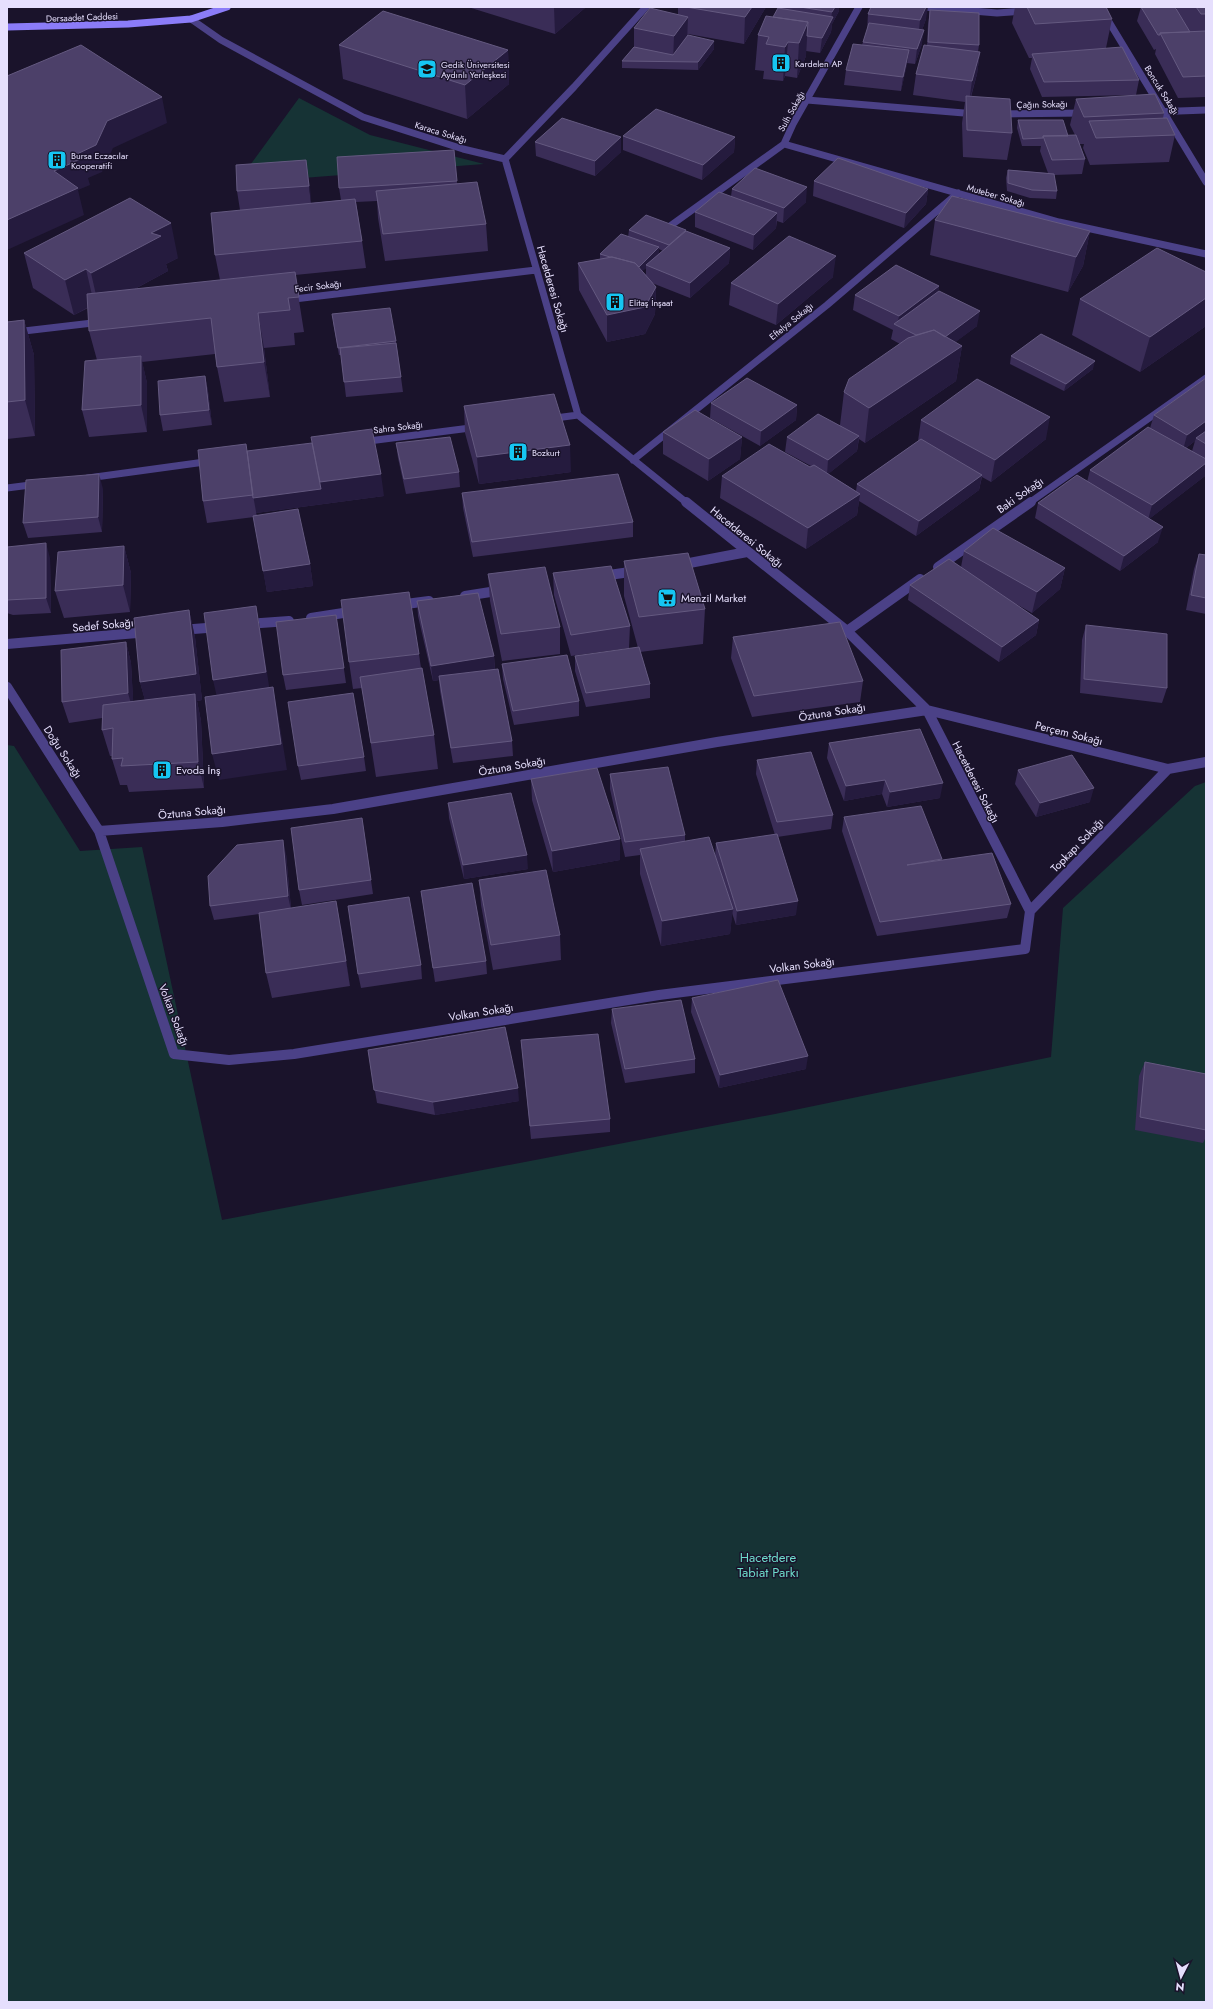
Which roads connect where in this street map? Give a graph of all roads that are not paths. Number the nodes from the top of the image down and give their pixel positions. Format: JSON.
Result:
{"nodes":[{"id":1,"x":227,"y":7,"type":"edge"},
{"id":2,"x":646,"y":7,"type":"edge"},
{"id":3,"x":859,"y":7,"type":"edge"},
{"id":4,"x":924,"y":7,"type":"edge"},
{"id":5,"x":1100,"y":7,"type":"edge"},
{"id":6,"x":1036,"y":10,"type":"edge"},
{"id":7,"x":191,"y":18,"type":"junction"},
{"id":8,"x":7,"y":27,"type":"edge"},
{"id":9,"x":807,"y":100,"type":"junction"},
{"id":10,"x":1206,"y":110,"type":"edge"},
{"id":11,"x":1142,"y":112,"type":"edge"},
{"id":12,"x":1165,"y":112,"type":"junction"},
{"id":13,"x":1095,"y":113,"type":"edge"},
{"id":14,"x":784,"y":144,"type":"junction"},
{"id":15,"x":505,"y":159,"type":"junction"},
{"id":16,"x":1206,"y":182,"type":"edge"},
{"id":17,"x":958,"y":193,"type":"junction"},
{"id":18,"x":670,"y":226,"type":"edge"},
{"id":19,"x":1206,"y":254,"type":"edge"},
{"id":20,"x":536,"y":270,"type":"junction"},
{"id":21,"x":276,"y":301,"type":"edge"},
{"id":22,"x":110,"y":321,"type":"edge"},
{"id":23,"x":7,"y":333,"type":"edge"},
{"id":24,"x":1206,"y":378,"type":"edge"},
{"id":25,"x":578,"y":416,"type":"junction"},
{"id":26,"x":539,"y":420,"type":"edge"},
{"id":27,"x":484,"y":427,"type":"edge"},
{"id":28,"x":352,"y":443,"type":"edge"},
{"id":29,"x":219,"y":460,"type":"edge"},
{"id":30,"x":633,"y":460,"type":"junction"},
{"id":31,"x":78,"y":479,"type":"edge"},
{"id":32,"x":46,"y":483,"type":"edge"},
{"id":33,"x":7,"y":488,"type":"edge"},
{"id":34,"x":748,"y":552,"type":"junction"},
{"id":35,"x":673,"y":566,"type":"edge"},
{"id":36,"x":650,"y":570,"type":"edge"},
{"id":37,"x":595,"y":577,"type":"edge"},
{"id":38,"x":510,"y":590,"type":"edge"},
{"id":39,"x":455,"y":597,"type":"edge"},
{"id":40,"x":440,"y":600,"type":"edge"},
{"id":41,"x":385,"y":607,"type":"edge"},
{"id":42,"x":362,"y":611,"type":"edge"},
{"id":43,"x":173,"y":630,"type":"edge"},
{"id":44,"x":847,"y":631,"type":"junction"},
{"id":45,"x":157,"y":632,"type":"edge"},
{"id":46,"x":7,"y":644,"type":"edge"},
{"id":47,"x":7,"y":687,"type":"edge"},
{"id":48,"x":927,"y":710,"type":"junction"},
{"id":49,"x":1206,"y":762,"type":"edge"},
{"id":50,"x":1168,"y":769,"type":"junction"},
{"id":51,"x":99,"y":831,"type":"junction"},
{"id":52,"x":1030,"y":911,"type":"junction"}],
"edges":[{"from":1,"to":7,"type":"main road","name":"Dersaadet Caddesi"},
{"from":2,"to":15,"type":"street"},
{"from":3,"to":9,"type":"street","name":"Sulh Sokağı"},
{"from":4,"to":6,"type":"street"},
{"from":5,"to":12,"type":"street","name":"Boncuk Sokağı"},
{"from":7,"to":8,"type":"main road","name":"Dersaadet Caddesi"},
{"from":7,"to":15,"type":"street","name":"Karaca Sokağı"},
{"from":9,"to":13,"type":"street","name":"Çağın Sokağı"},
{"from":9,"to":14,"type":"street","name":"Sulh Sokağı"},
{"from":10,"to":12,"type":"street"},
{"from":11,"to":12,"type":"street"},
{"from":12,"to":16,"type":"street","name":"Boncuk Sokağı"},
{"from":14,"to":17,"type":"street","name":"Muteber Sokağı"},
{"from":14,"to":18,"type":"street","name":"Sulh Sokağı"},
{"from":15,"to":20,"type":"street","name":"Hacetderesi Sokağı"},
{"from":17,"to":19,"type":"street","name":"Muteber Sokağı"},
{"from":17,"to":30,"type":"street","name":"Eftelya Sokağı"},
{"from":20,"to":21,"type":"street","name":"Fecir Sokağı"},
{"from":20,"to":25,"type":"street","name":"Hacetderesi Sokağı"},
{"from":22,"to":23,"type":"street"},
{"from":24,"to":44,"type":"street","name":"Baki Sokağı"},
{"from":25,"to":26,"type":"street"},
{"from":25,"to":30,"type":"street","name":"Hacetderesi Sokağı"},
{"from":27,"to":28,"type":"street","name":"Sahra Sokağı"},
{"from":29,"to":31,"type":"street"},
{"from":30,"to":34,"type":"street","name":"Hacetderesi Sokağı"},
{"from":32,"to":33,"type":"street"},
{"from":34,"to":35,"type":"street"},
{"from":34,"to":44,"type":"street","name":"Hacetderesi Sokağı"},
{"from":36,"to":37,"type":"street"},
{"from":38,"to":39,"type":"street"},
{"from":40,"to":41,"type":"street"},
{"from":42,"to":43,"type":"street"},
{"from":44,"to":48,"type":"street","name":"Hacetderesi Sokağı"},
{"from":45,"to":46,"type":"street","name":"Sedef Sokağı"},
{"from":47,"to":51,"type":"street","name":"Doğu Sokağı"},
{"from":48,"to":50,"type":"street","name":"Perçem Sokağı"},
{"from":48,"to":51,"type":"street","name":"Öztuna Sokağı"},
{"from":48,"to":52,"type":"street","name":"Hacetderesi Sokağı"},
{"from":49,"to":50,"type":"street","name":"Perçem Sokağı"},
{"from":50,"to":52,"type":"street","name":"Topkapı Sokağı"},
{"from":51,"to":52,"type":"street","name":"Volkan Sokağı"}]}
